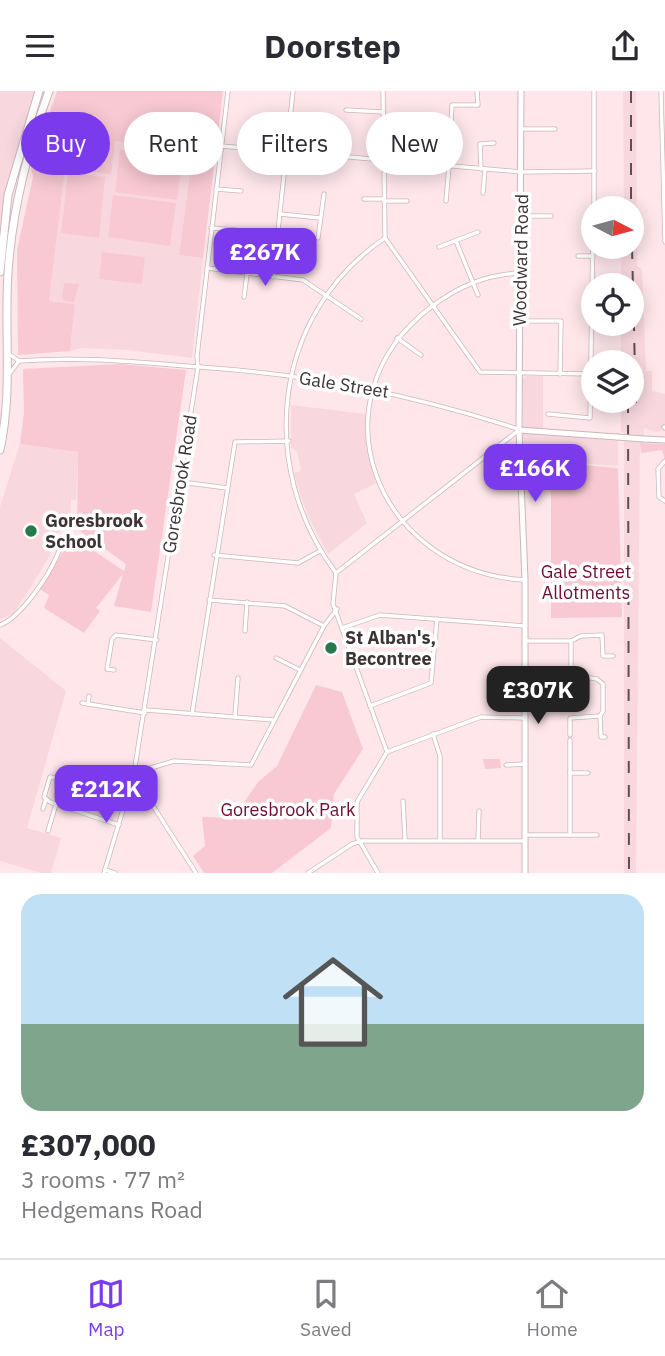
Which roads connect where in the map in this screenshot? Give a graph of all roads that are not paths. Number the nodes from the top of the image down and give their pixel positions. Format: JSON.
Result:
{"nodes":[{"id":1,"x":39,"y":91,"type":"edge"},
{"id":2,"x":49,"y":91,"type":"edge"},
{"id":3,"x":228,"y":91,"type":"edge"},
{"id":4,"x":293,"y":91,"type":"edge"},
{"id":5,"x":383,"y":91,"type":"edge"},
{"id":6,"x":477,"y":91,"type":"edge"},
{"id":7,"x":520,"y":91,"type":"edge"},
{"id":8,"x":594,"y":91,"type":"edge"},
{"id":9,"x":661,"y":91,"type":"edge"},
{"id":10,"x":346,"y":110,"type":"dead end"},
{"id":11,"x":383,"y":111,"type":"joint"},
{"id":12,"x":291,"y":112,"type":"edge"},
{"id":13,"x":452,"y":112,"type":"edge"},
{"id":14,"x":522,"y":129,"type":"junction"},
{"id":15,"x":555,"y":129,"type":"dead end"},
{"id":16,"x":223,"y":130,"type":"edge"},
{"id":17,"x":494,"y":142,"type":"dead end"},
{"id":18,"x":663,"y":151,"type":"edge"},
{"id":19,"x":463,"y":167,"type":"edge"},
{"id":20,"x":483,"y":169,"type":"junction"},
{"id":21,"x":595,"y":171,"type":"junction"},
{"id":22,"x":522,"y":173,"type":"junction"},
{"id":23,"x":218,"y":175,"type":"edge"},
{"id":24,"x":285,"y":175,"type":"edge"},
{"id":25,"x":384,"y":175,"type":"edge"},
{"id":26,"x":448,"y":175,"type":"edge"},
{"id":27,"x":216,"y":189,"type":"junction"},
{"id":28,"x":241,"y":191,"type":"dead end"},
{"id":29,"x":484,"y":193,"type":"dead end"},
{"id":30,"x":324,"y":194,"type":"dead end"},
{"id":31,"x":594,"y":196,"type":"edge"},
{"id":32,"x":363,"y":199,"type":"dead end"},
{"id":33,"x":384,"y":200,"type":"junction"},
{"id":34,"x":407,"y":201,"type":"dead end"},
{"id":35,"x":446,"y":201,"type":"dead end"},
{"id":36,"x":280,"y":214,"type":"junction"},
{"id":37,"x":522,"y":216,"type":"junction"},
{"id":38,"x":551,"y":216,"type":"dead end"},
{"id":39,"x":321,"y":218,"type":"junction"},
{"id":40,"x":211,"y":228,"type":"junction"},
{"id":41,"x":236,"y":230,"type":"dead end"},
{"id":42,"x":478,"y":232,"type":"dead end"},
{"id":43,"x":318,"y":238,"type":"dead end"},
{"id":44,"x":385,"y":238,"type":"junction"},
{"id":45,"x":456,"y":241,"type":"junction"},
{"id":46,"x":665,"y":242,"type":"edge"},
{"id":47,"x":439,"y":247,"type":"dead end"},
{"id":48,"x":593,"y":259,"type":"edge"},
{"id":49,"x":207,"y":268,"type":"junction"},
{"id":50,"x":0,"y":272,"type":"edge"},
{"id":51,"x":521,"y":273,"type":"junction"},
{"id":52,"x":247,"y":274,"type":"junction"},
{"id":53,"x":273,"y":277,"type":"junction"},
{"id":54,"x":473,"y":282,"type":"junction"},
{"id":55,"x":478,"y":295,"type":"dead end"},
{"id":56,"x":244,"y":296,"type":"dead end"},
{"id":57,"x":327,"y":296,"type":"junction"},
{"id":58,"x":433,"y":306,"type":"junction"},
{"id":59,"x":361,"y":319,"type":"dead end"},
{"id":60,"x":521,"y":321,"type":"junction"},
{"id":61,"x":397,"y":338,"type":"junction"},
{"id":62,"x":591,"y":350,"type":"edge"},
{"id":63,"x":9,"y":353,"type":"junction"},
{"id":64,"x":421,"y":355,"type":"dead end"},
{"id":65,"x":19,"y":361,"type":"junction"},
{"id":66,"x":198,"y":367,"type":"junction"},
{"id":67,"x":520,"y":373,"type":"junction"},
{"id":68,"x":9,"y":374,"type":"junction"},
{"id":69,"x":560,"y":374,"type":"junction"},
{"id":70,"x":581,"y":375,"type":"edge"},
{"id":71,"x":292,"y":377,"type":"junction"},
{"id":72,"x":375,"y":388,"type":"junction"},
{"id":73,"x":590,"y":413,"type":"edge"},
{"id":74,"x":548,"y":414,"type":"dead end"},
{"id":75,"x":519,"y":430,"type":"junction"},
{"id":76,"x":665,"y":440,"type":"edge"},
{"id":77,"x":289,"y":441,"type":"junction"},
{"id":78,"x":0,"y":450,"type":"edge"},
{"id":79,"x":665,"y":461,"type":"edge"},
{"id":80,"x":181,"y":482,"type":"junction"},
{"id":81,"x":227,"y":488,"type":"junction"},
{"id":82,"x":665,"y":501,"type":"edge"},
{"id":83,"x":401,"y":521,"type":"junction"},
{"id":84,"x":68,"y":533,"type":"dead end"},
{"id":85,"x":320,"y":551,"type":"junction"},
{"id":86,"x":215,"y":555,"type":"junction"},
{"id":87,"x":336,"y":573,"type":"junction"},
{"id":88,"x":525,"y":580,"type":"junction"},
{"id":89,"x":209,"y":600,"type":"junction"},
{"id":90,"x":247,"y":602,"type":"junction"},
{"id":91,"x":337,"y":609,"type":"junction"},
{"id":92,"x":437,"y":619,"type":"junction"},
{"id":93,"x":0,"y":625,"type":"edge"},
{"id":94,"x":324,"y":626,"type":"junction"},
{"id":95,"x":525,"y":626,"type":"junction"},
{"id":96,"x":342,"y":628,"type":"junction"},
{"id":97,"x":245,"y":631,"type":"dead end"},
{"id":98,"x":157,"y":641,"type":"junction"},
{"id":99,"x":525,"y":641,"type":"junction"},
{"id":100,"x":571,"y":641,"type":"junction"},
{"id":101,"x":613,"y":656,"type":"dead end"},
{"id":102,"x":276,"y":658,"type":"dead end"},
{"id":103,"x":373,"y":661,"type":"dead end"},
{"id":104,"x":356,"y":667,"type":"junction"},
{"id":105,"x":114,"y":670,"type":"dead end"},
{"id":106,"x":300,"y":670,"type":"junction"},
{"id":107,"x":238,"y":678,"type":"dead end"},
{"id":108,"x":89,"y":696,"type":"dead end"},
{"id":109,"x":370,"y":706,"type":"junction"},
{"id":110,"x":145,"y":712,"type":"junction"},
{"id":111,"x":191,"y":713,"type":"junction"},
{"id":112,"x":235,"y":716,"type":"junction"},
{"id":113,"x":600,"y":716,"type":"junction"},
{"id":114,"x":525,"y":717,"type":"junction"},
{"id":115,"x":273,"y":720,"type":"junction"},
{"id":116,"x":433,"y":734,"type":"junction"},
{"id":117,"x":605,"y":737,"type":"dead end"},
{"id":118,"x":387,"y":752,"type":"junction"},
{"id":119,"x":506,"y":765,"type":"dead end"},
{"id":120,"x":524,"y":765,"type":"junction"},
{"id":121,"x":134,"y":773,"type":"junction"},
{"id":122,"x":570,"y":773,"type":"junction"},
{"id":123,"x":588,"y":773,"type":"dead end"},
{"id":124,"x":78,"y":782,"type":"dead end"},
{"id":125,"x":131,"y":784,"type":"junction"},
{"id":126,"x":46,"y":799,"type":"junction"},
{"id":127,"x":403,"y":801,"type":"dead end"},
{"id":128,"x":56,"y":804,"type":"junction"},
{"id":129,"x":43,"y":809,"type":"dead end"},
{"id":130,"x":479,"y":811,"type":"dead end"},
{"id":131,"x":119,"y":825,"type":"junction"},
{"id":132,"x":47,"y":831,"type":"dead end"},
{"id":133,"x":570,"y":835,"type":"junction"},
{"id":134,"x":597,"y":835,"type":"dead end"},
{"id":135,"x":525,"y":838,"type":"junction"},
{"id":136,"x":405,"y":840,"type":"junction"},
{"id":137,"x":440,"y":840,"type":"junction"},
{"id":138,"x":478,"y":840,"type":"junction"},
{"id":139,"x":359,"y":842,"type":"junction"},
{"id":140,"x":105,"y":871,"type":"edge"},
{"id":141,"x":114,"y":873,"type":"edge"},
{"id":142,"x":197,"y":873,"type":"edge"},
{"id":143,"x":308,"y":873,"type":"edge"},
{"id":144,"x":378,"y":873,"type":"edge"},
{"id":145,"x":525,"y":873,"type":"edge"}],
"edges":[{"from":1,"to":50,"type":"highway"},
{"from":2,"to":63,"type":"highway"},
{"from":3,"to":16,"type":"street","name":"Goresbrook Road"},
{"from":4,"to":12,"type":"street"},
{"from":5,"to":11,"type":"street"},
{"from":6,"to":13,"type":"street"},
{"from":7,"to":14,"type":"street","name":"Woodward Road"},
{"from":8,"to":21,"type":"street"},
{"from":9,"to":18,"type":"street"},
{"from":10,"to":11,"type":"street"},
{"from":14,"to":15,"type":"street"},
{"from":14,"to":22,"type":"street","name":"Woodward Road"},
{"from":17,"to":20,"type":"street"},
{"from":18,"to":46,"type":"street"},
{"from":19,"to":20,"type":"street"},
{"from":20,"to":22,"type":"street"},
{"from":20,"to":29,"type":"street"},
{"from":21,"to":22,"type":"street"},
{"from":21,"to":31,"type":"street"},
{"from":22,"to":37,"type":"street","name":"Woodward Road"},
{"from":23,"to":27,"type":"street","name":"Goresbrook Road"},
{"from":24,"to":36,"type":"street"},
{"from":25,"to":33,"type":"street"},
{"from":26,"to":35,"type":"street"},
{"from":27,"to":28,"type":"street"},
{"from":27,"to":40,"type":"street","name":"Goresbrook Road"},
{"from":30,"to":39,"type":"street"},
{"from":32,"to":33,"type":"street"},
{"from":33,"to":34,"type":"street"},
{"from":33,"to":44,"type":"street"},
{"from":36,"to":39,"type":"street"},
{"from":36,"to":53,"type":"street"},
{"from":37,"to":38,"type":"street"},
{"from":37,"to":51,"type":"street","name":"Woodward Road"},
{"from":39,"to":43,"type":"street"},
{"from":40,"to":41,"type":"street"},
{"from":40,"to":49,"type":"street","name":"Goresbrook Road"},
{"from":42,"to":45,"type":"street"},
{"from":44,"to":57,"type":"street"},
{"from":44,"to":58,"type":"street"},
{"from":45,"to":47,"type":"street"},
{"from":45,"to":54,"type":"street"},
{"from":48,"to":62,"type":"street"},
{"from":49,"to":52,"type":"street"},
{"from":49,"to":66,"type":"street","name":"Goresbrook Road"},
{"from":51,"to":54,"type":"street"},
{"from":51,"to":60,"type":"street","name":"Woodward Road"},
{"from":52,"to":53,"type":"street"},
{"from":52,"to":56,"type":"street"},
{"from":53,"to":57,"type":"street"},
{"from":54,"to":55,"type":"street"},
{"from":54,"to":58,"type":"street"},
{"from":57,"to":59,"type":"street"},
{"from":57,"to":71,"type":"street"},
{"from":58,"to":61,"type":"street"},
{"from":58,"to":67,"type":"street"},
{"from":60,"to":67,"type":"street","name":"Woodward Road"},
{"from":60,"to":69,"type":"street"},
{"from":61,"to":64,"type":"street"},
{"from":61,"to":72,"type":"street"},
{"from":63,"to":65,"type":"street"},
{"from":63,"to":68,"type":"highway"},
{"from":65,"to":66,"type":"street","name":"Gale Street"},
{"from":65,"to":68,"type":"street"},
{"from":66,"to":71,"type":"street","name":"Gale Street"},
{"from":66,"to":80,"type":"street","name":"Goresbrook Road"},
{"from":67,"to":69,"type":"street"},
{"from":67,"to":75,"type":"street","name":"Woodward Road"},
{"from":68,"to":78,"type":"highway"},
{"from":69,"to":70,"type":"street"},
{"from":71,"to":72,"type":"street","name":"Gale Street"},
{"from":71,"to":77,"type":"street"},
{"from":72,"to":75,"type":"street","name":"Gale Street"},
{"from":72,"to":83,"type":"street"},
{"from":73,"to":74,"type":"street"},
{"from":75,"to":76,"type":"street","name":"Gale Street","bridge":true},
{"from":75,"to":83,"type":"street"},
{"from":75,"to":88,"type":"street","name":"Woodward Road"},
{"from":77,"to":81,"type":"street"},
{"from":77,"to":85,"type":"street"},
{"from":79,"to":82,"type":"street"},
{"from":80,"to":81,"type":"street"},
{"from":80,"to":98,"type":"street","name":"Goresbrook Road"},
{"from":81,"to":86,"type":"street"},
{"from":83,"to":87,"type":"street"},
{"from":83,"to":88,"type":"street"},
{"from":84,"to":93,"type":"street"},
{"from":85,"to":86,"type":"street"},
{"from":85,"to":87,"type":"street"},
{"from":86,"to":89,"type":"street"},
{"from":87,"to":91,"type":"street"},
{"from":88,"to":95,"type":"street","name":"Woodward Road"},
{"from":89,"to":90,"type":"street"},
{"from":89,"to":111,"type":"street"},
{"from":90,"to":94,"type":"street"},
{"from":90,"to":97,"type":"street"},
{"from":91,"to":94,"type":"street"},
{"from":91,"to":96,"type":"street"},
{"from":92,"to":95,"type":"street"},
{"from":92,"to":96,"type":"street"},
{"from":92,"to":109,"type":"street"},
{"from":94,"to":106,"type":"street"},
{"from":95,"to":99,"type":"street","name":"Woodward Road"},
{"from":96,"to":104,"type":"street"},
{"from":98,"to":105,"type":"street"},
{"from":98,"to":110,"type":"street","name":"Goresbrook Road"},
{"from":99,"to":100,"type":"street"},
{"from":99,"to":114,"type":"street","name":"Woodward Road"},
{"from":100,"to":101,"type":"street"},
{"from":100,"to":113,"type":"street"},
{"from":102,"to":106,"type":"street"},
{"from":103,"to":104,"type":"street"},
{"from":104,"to":109,"type":"street"},
{"from":106,"to":115,"type":"street"},
{"from":107,"to":112,"type":"street"},
{"from":108,"to":110,"type":"street"},
{"from":109,"to":118,"type":"street"},
{"from":110,"to":111,"type":"street"},
{"from":110,"to":121,"type":"street","name":"Goresbrook Road"},
{"from":111,"to":112,"type":"street"},
{"from":112,"to":115,"type":"street"},
{"from":113,"to":117,"type":"street"},
{"from":113,"to":122,"type":"street"},
{"from":114,"to":116,"type":"street"},
{"from":114,"to":120,"type":"street","name":"Woodward Road"},
{"from":115,"to":121,"type":"street"},
{"from":116,"to":118,"type":"street"},
{"from":116,"to":137,"type":"street"},
{"from":118,"to":139,"type":"street"},
{"from":119,"to":120,"type":"street"},
{"from":120,"to":135,"type":"street","name":"Woodward Road"},
{"from":121,"to":125,"type":"street","name":"Goresbrook Road"},
{"from":122,"to":123,"type":"street"},
{"from":122,"to":133,"type":"street"},
{"from":124,"to":126,"type":"street"},
{"from":125,"to":131,"type":"street","name":"Goresbrook Road"},
{"from":125,"to":142,"type":"street"},
{"from":126,"to":128,"type":"street"},
{"from":126,"to":129,"type":"street"},
{"from":127,"to":136,"type":"street"},
{"from":128,"to":131,"type":"street"},
{"from":128,"to":132,"type":"street"},
{"from":130,"to":138,"type":"street"},
{"from":131,"to":140,"type":"street","name":"Goresbrook Road"},
{"from":133,"to":134,"type":"street"},
{"from":133,"to":135,"type":"street"},
{"from":135,"to":138,"type":"street"},
{"from":135,"to":145,"type":"street","name":"Woodward Road"},
{"from":136,"to":137,"type":"street"},
{"from":136,"to":139,"type":"street"},
{"from":137,"to":138,"type":"street"},
{"from":139,"to":143,"type":"street"},
{"from":139,"to":144,"type":"street"},
{"from":140,"to":141,"type":"street"}]}
